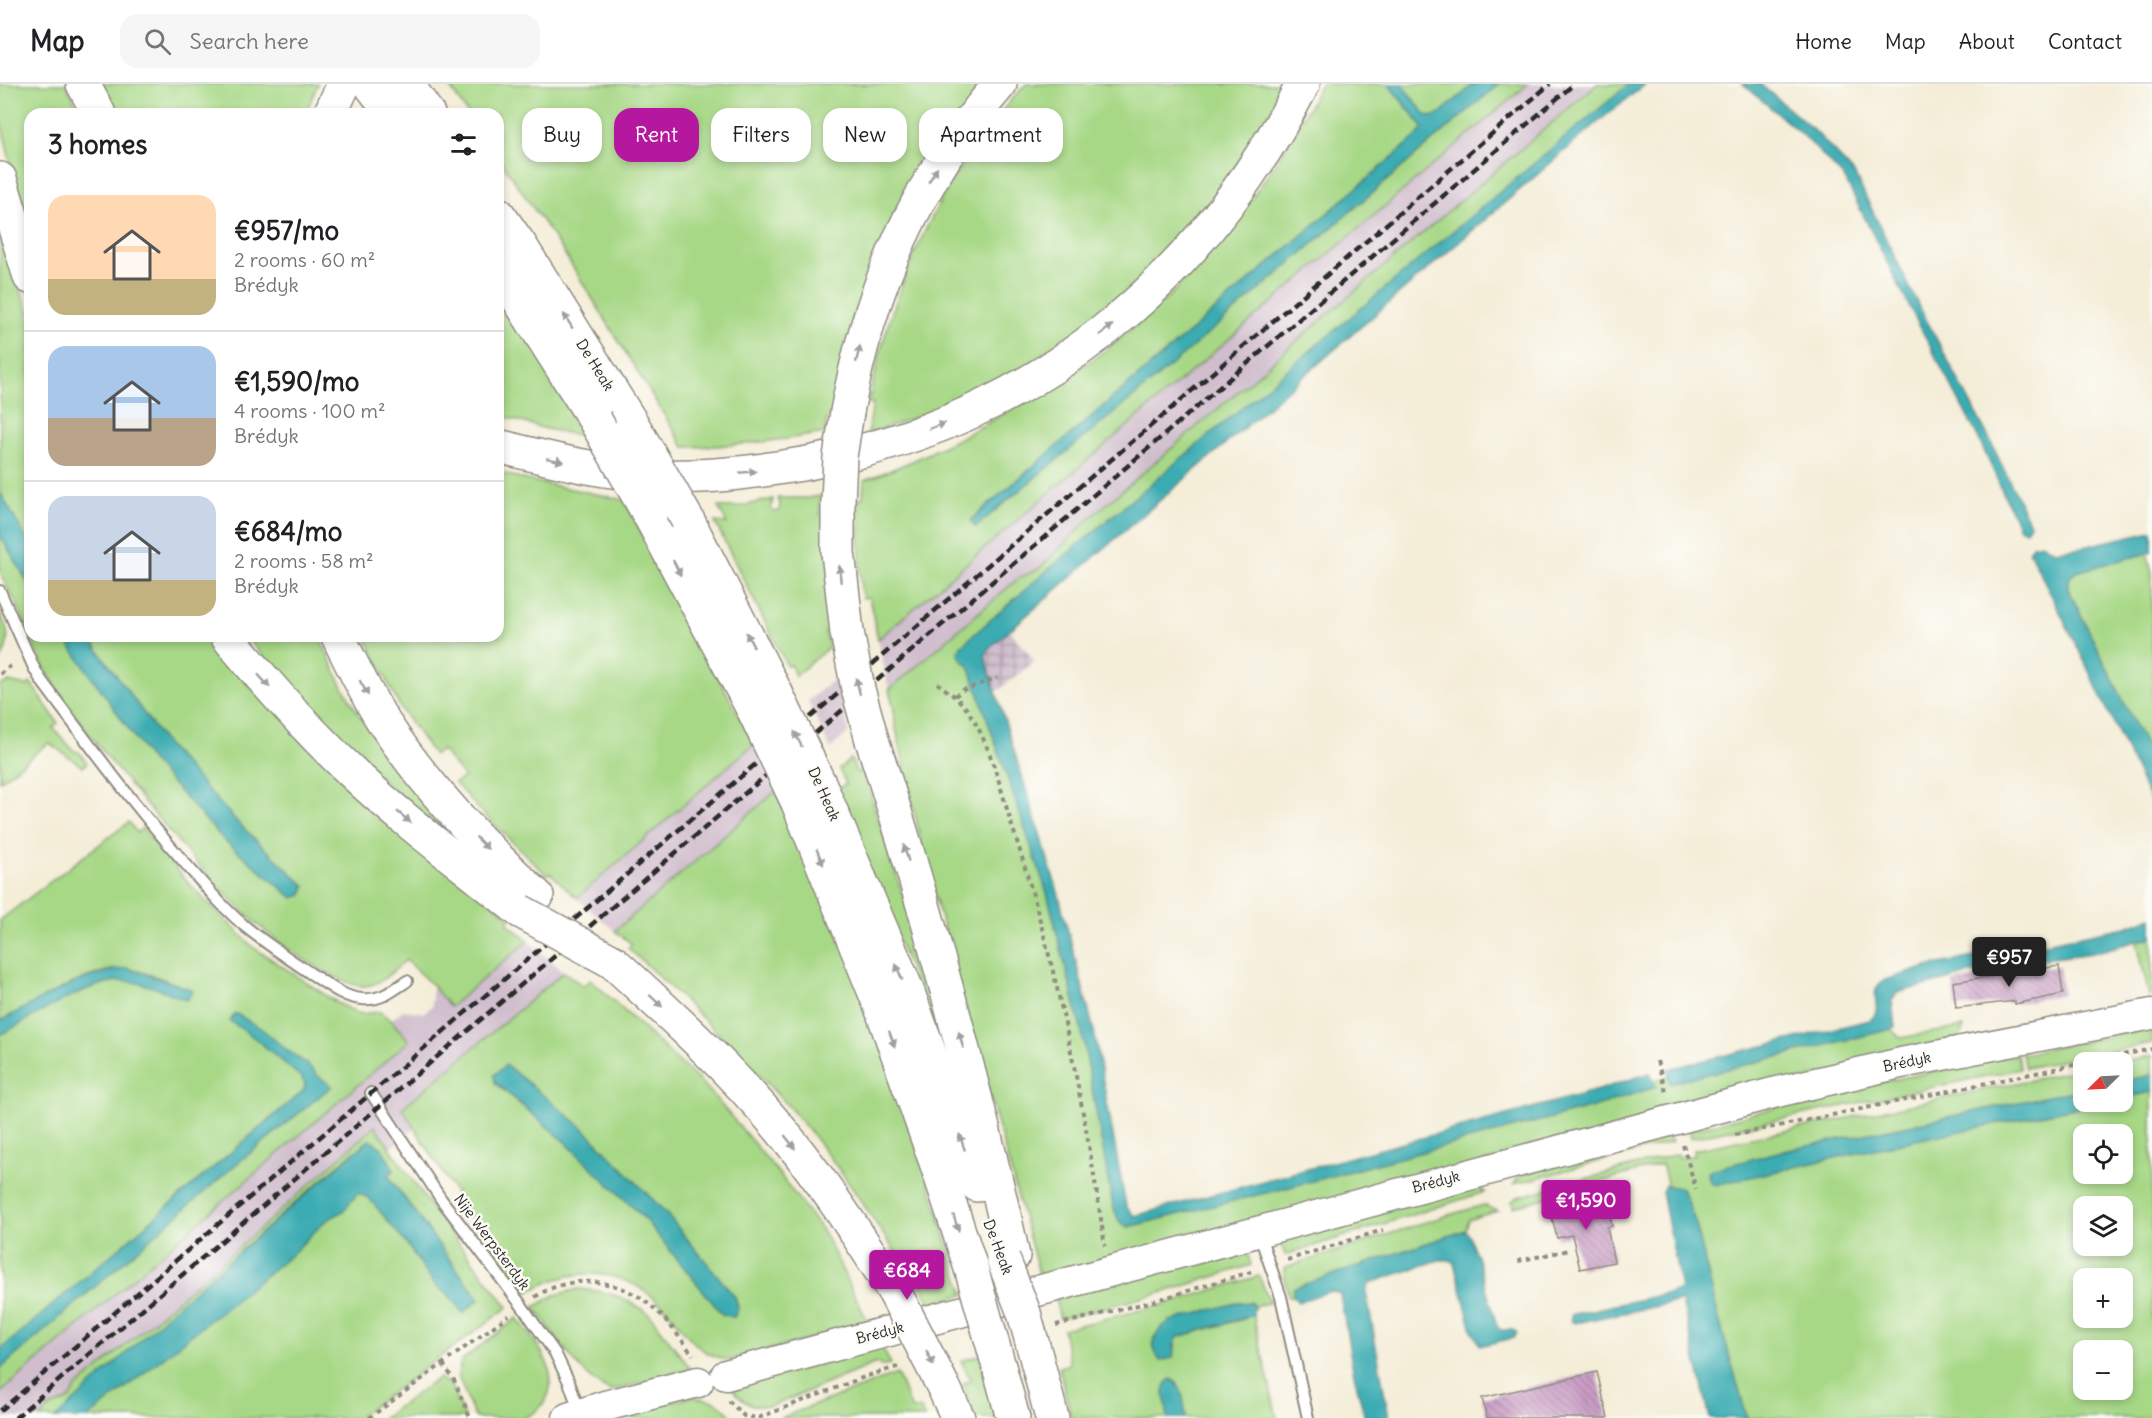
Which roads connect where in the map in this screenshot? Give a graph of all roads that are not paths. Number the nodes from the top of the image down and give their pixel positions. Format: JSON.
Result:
{"nodes":[{"id":1,"x":83,"y":84,"type":"edge"},
{"id":2,"x":344,"y":84,"type":"edge"},
{"id":3,"x":419,"y":84,"type":"edge"},
{"id":4,"x":1000,"y":84,"type":"edge"},
{"id":5,"x":1303,"y":84,"type":"edge"},
{"id":6,"x":389,"y":97,"type":"edge"},
{"id":7,"x":96,"y":108,"type":"edge"},
{"id":8,"x":333,"y":108,"type":"edge"},
{"id":9,"x":414,"y":108,"type":"edge"},
{"id":10,"x":426,"y":108,"type":"edge"},
{"id":11,"x":0,"y":179,"type":"edge"},
{"id":12,"x":504,"y":223,"type":"edge"},
{"id":13,"x":24,"y":257,"type":"edge"},
{"id":14,"x":504,"y":276,"type":"edge"},
{"id":15,"x":504,"y":448,"type":"edge"},
{"id":16,"x":0,"y":591,"type":"edge"},
{"id":17,"x":232,"y":642,"type":"edge"},
{"id":18,"x":341,"y":642,"type":"edge"},
{"id":19,"x":765,"y":702,"type":"junction"},
{"id":20,"x":809,"y":794,"type":"junction"},
{"id":21,"x":529,"y":904,"type":"junction"},
{"id":22,"x":407,"y":981,"type":"dead end"},
{"id":23,"x":2152,"y":1014,"type":"edge"},
{"id":24,"x":371,"y":1093,"type":"dead end"},
{"id":25,"x":1259,"y":1230,"type":"junction"},
{"id":26,"x":1008,"y":1257,"type":"junction"},
{"id":27,"x":574,"y":1416,"type":"edge"},
{"id":28,"x":958,"y":1418,"type":"edge"},
{"id":29,"x":1013,"y":1418,"type":"edge"},
{"id":30,"x":1052,"y":1418,"type":"edge"},
{"id":31,"x":1308,"y":1418,"type":"edge"}],
"edges":[{"from":1,"to":7,"type":"highway"},
{"from":2,"to":8,"type":"highway"},
{"from":3,"to":10,"type":"highway"},
{"from":26,"to":4,"type":"highway","one_way":true,"bridge":true},
{"from":15,"to":5,"type":"highway","one_way":true},
{"from":6,"to":9,"type":"highway"},
{"from":11,"to":13,"type":"highway"},
{"from":19,"to":12,"type":"highway","name":"De Heak","one_way":true,"bridge":true},
{"from":14,"to":19,"type":"highway","name":"De Heak","one_way":true,"bridge":true},
{"from":16,"to":22,"type":"lane"},
{"from":17,"to":21,"type":"highway","one_way":true},
{"from":18,"to":21,"type":"highway","one_way":true},
{"from":19,"to":20,"type":"highway","name":"De Heak","bridge":true},
{"from":26,"to":20,"type":"highway","name":"De Heak","one_way":true},
{"from":20,"to":29,"type":"highway","name":"De Heak","one_way":true,"bridge":true},
{"from":21,"to":28,"type":"highway","one_way":true,"bridge":true},
{"from":23,"to":25,"type":"street","name":"Brédyk"},
{"from":24,"to":27,"type":"lane","name":"Nije Werpsterdyk"},
{"from":25,"to":27,"type":"street","name":"Brédyk"},
{"from":25,"to":31,"type":"lane"},
{"from":26,"to":30,"type":"highway","bridge":true}]}
